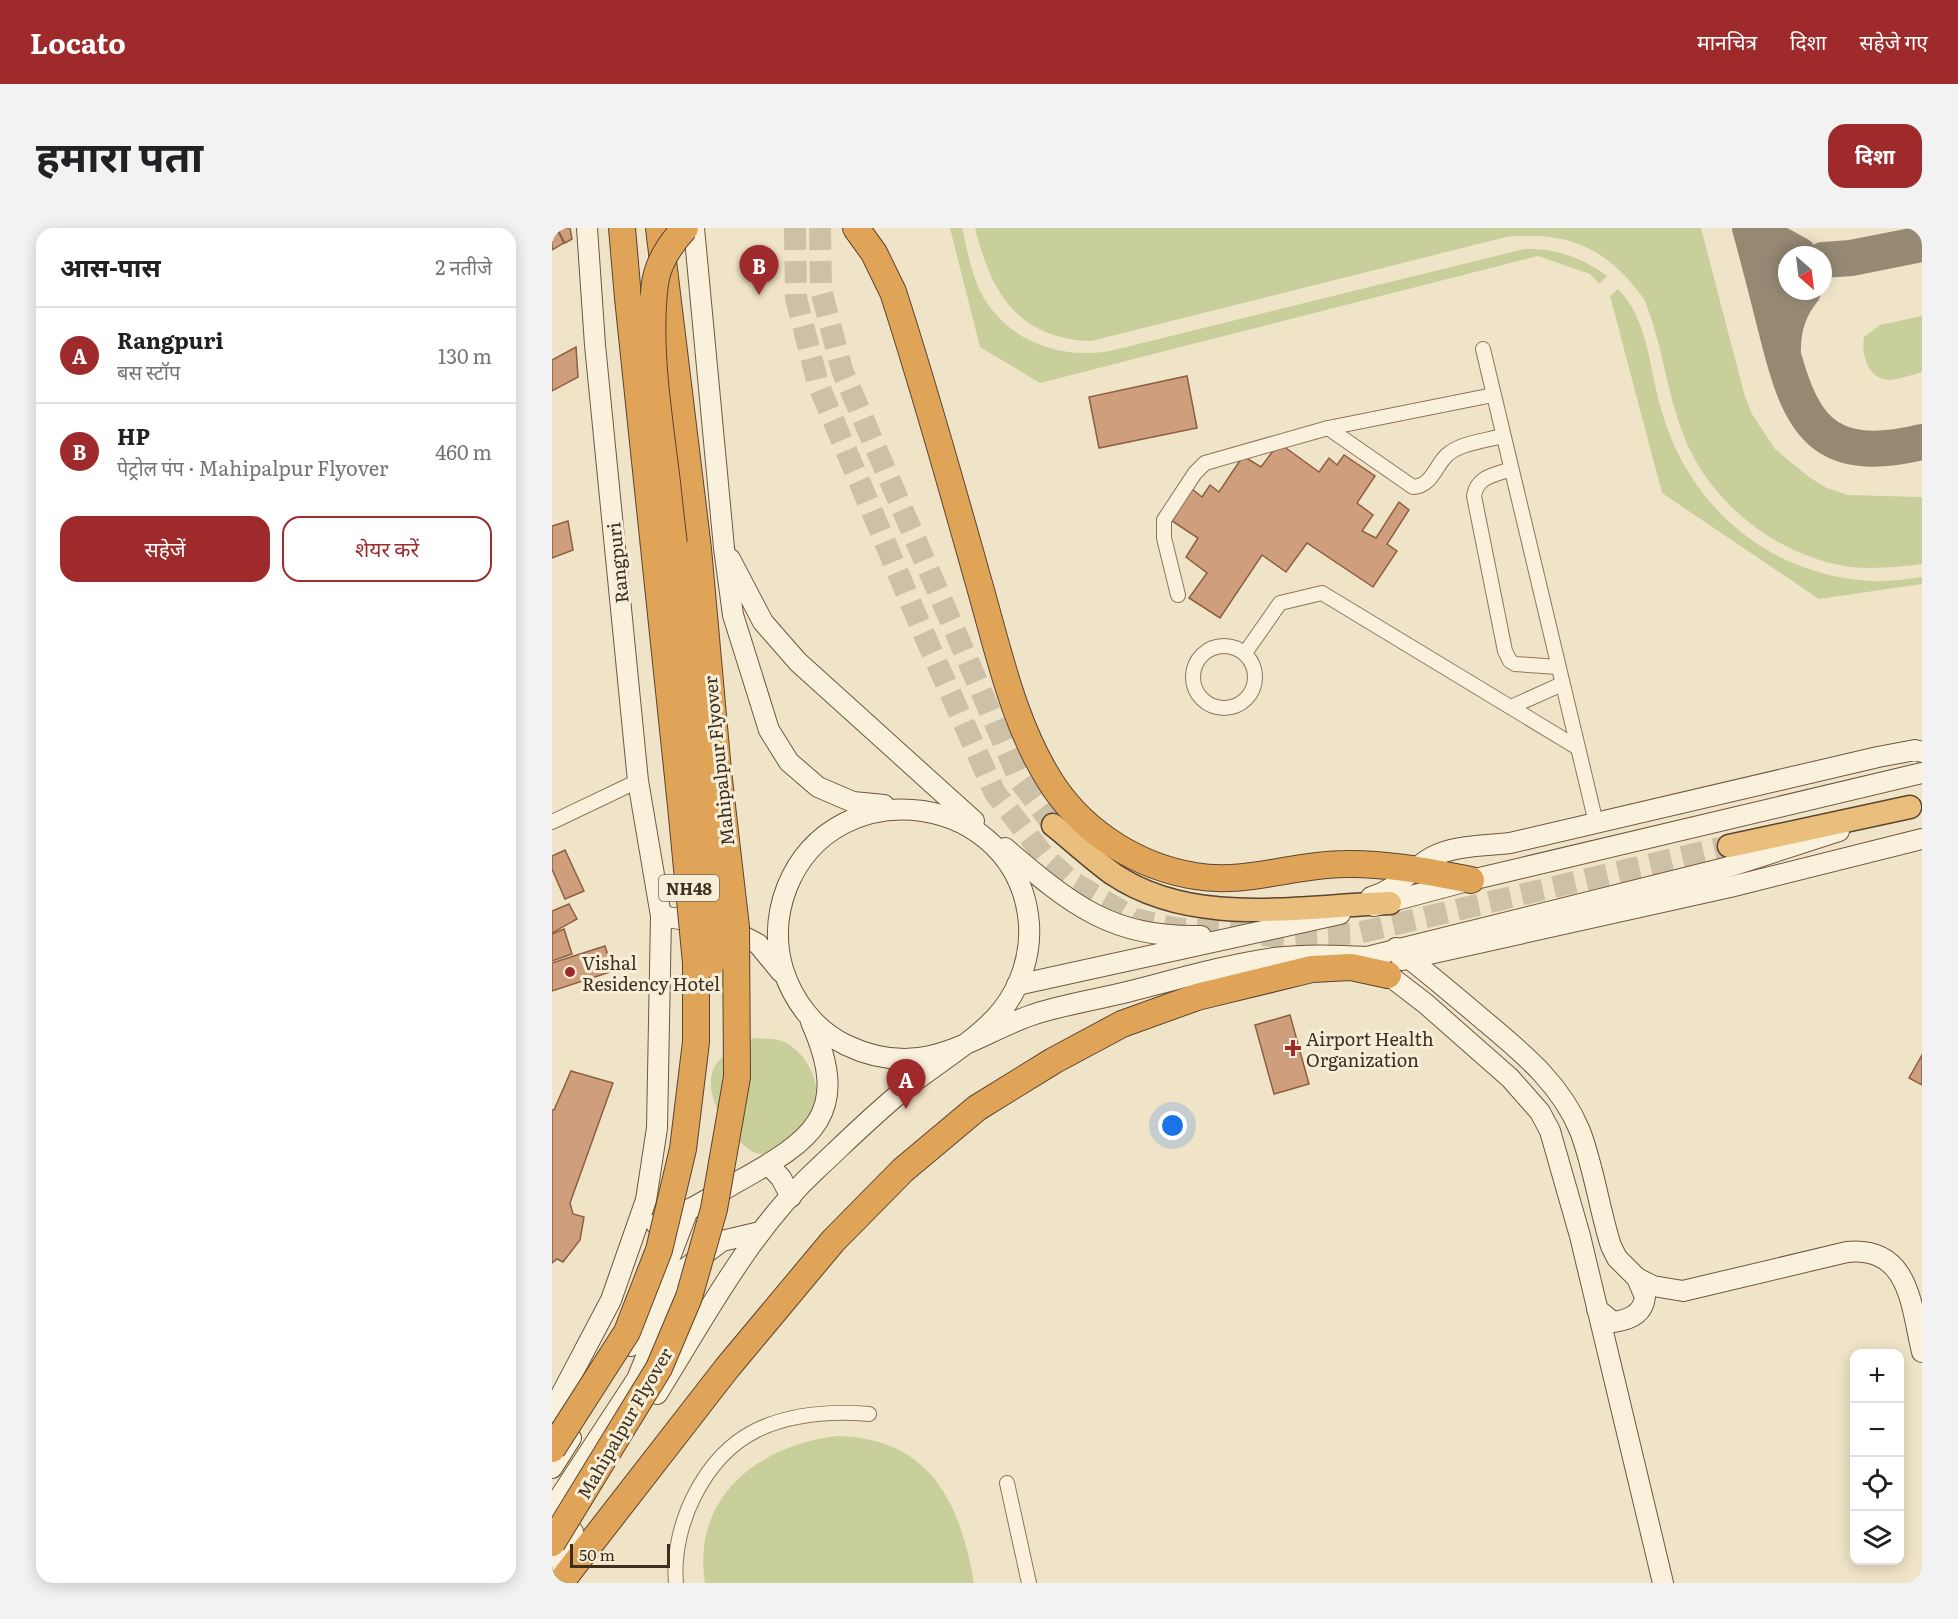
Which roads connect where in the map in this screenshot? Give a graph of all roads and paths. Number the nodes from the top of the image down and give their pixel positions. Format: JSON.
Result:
{"nodes":[{"id":1,"x":587,"y":228,"type":"edge"},
{"id":2,"x":622,"y":228,"type":"edge"},
{"id":3,"x":659,"y":228,"type":"edge"},
{"id":4,"x":685,"y":228,"type":"edge"},
{"id":5,"x":694,"y":228,"type":"edge"},
{"id":6,"x":856,"y":228,"type":"edge"},
{"id":7,"x":1483,"y":348,"type":"dead end"},
{"id":8,"x":1493,"y":394,"type":"junction"},
{"id":9,"x":1328,"y":428,"type":"junction"},
{"id":10,"x":1502,"y":436,"type":"junction"},
{"id":11,"x":1511,"y":469,"type":"junction"},
{"id":12,"x":724,"y":548,"type":"junction"},
{"id":13,"x":1178,"y":595,"type":"dead end"},
{"id":14,"x":1245,"y":653,"type":"junction"},
{"id":15,"x":1558,"y":667,"type":"junction"},
{"id":16,"x":1562,"y":684,"type":"junction"},
{"id":17,"x":1511,"y":707,"type":"junction"},
{"id":18,"x":1578,"y":748,"type":"junction"},
{"id":19,"x":1922,"y":752,"type":"edge"},
{"id":20,"x":1922,"y":773,"type":"edge"},
{"id":21,"x":638,"y":781,"type":"junction"},
{"id":22,"x":1916,"y":806,"type":"edge"},
{"id":23,"x":910,"y":808,"type":"junction"},
{"id":24,"x":552,"y":822,"type":"edge"},
{"id":25,"x":1596,"y":823,"type":"junction"},
{"id":26,"x":1053,"y":825,"type":"tunnel mouth"},
{"id":27,"x":1922,"y":839,"type":"edge"},
{"id":28,"x":1729,"y":846,"type":"tunnel mouth"},
{"id":29,"x":1416,"y":870,"type":"junction"},
{"id":30,"x":1471,"y":880,"type":"junction"},
{"id":31,"x":1390,"y":903,"type":"junction"},
{"id":32,"x":1345,"y":904,"type":"junction"},
{"id":33,"x":661,"y":916,"type":"junction"},
{"id":34,"x":1243,"y":936,"type":"junction"},
{"id":35,"x":1402,"y":953,"type":"junction"},
{"id":36,"x":1376,"y":965,"type":"junction"},
{"id":37,"x":786,"y":979,"type":"junction"},
{"id":38,"x":1017,"y":986,"type":"junction"},
{"id":39,"x":807,"y":1014,"type":"junction"},
{"id":40,"x":696,"y":1042,"type":"junction"},
{"id":41,"x":962,"y":1044,"type":"junction"},
{"id":42,"x":768,"y":1165,"type":"junction"},
{"id":43,"x":791,"y":1197,"type":"junction"},
{"id":44,"x":688,"y":1210,"type":"junction"},
{"id":45,"x":636,"y":1230,"type":"junction"},
{"id":46,"x":760,"y":1232,"type":"junction"},
{"id":47,"x":666,"y":1270,"type":"junction"},
{"id":48,"x":1637,"y":1278,"type":"junction"},
{"id":49,"x":617,"y":1283,"type":"junction"},
{"id":50,"x":1597,"y":1309,"type":"junction"},
{"id":51,"x":1922,"y":1352,"type":"edge"},
{"id":52,"x":552,"y":1412,"type":"edge"},
{"id":53,"x":869,"y":1414,"type":"dead end"},
{"id":54,"x":552,"y":1449,"type":"edge"},
{"id":55,"x":552,"y":1468,"type":"edge"},
{"id":56,"x":1007,"y":1483,"type":"dead end"},
{"id":57,"x":552,"y":1509,"type":"edge"},
{"id":58,"x":552,"y":1543,"type":"edge"},
{"id":59,"x":552,"y":1565,"type":"edge"},
{"id":60,"x":560,"y":1583,"type":"edge"},
{"id":61,"x":676,"y":1583,"type":"edge"},
{"id":62,"x":1029,"y":1583,"type":"edge"},
{"id":63,"x":1663,"y":1583,"type":"edge"}],
"edges":[{"from":1,"to":21,"type":"main road","name":"Rangpuri"},
{"from":2,"to":40,"type":"highway","number":"NH48","bridge":true},
{"from":3,"to":58,"type":"highway","name":"Mahipalpur Flyover","number":"NH48","bridge":true},
{"from":4,"to":40,"type":"highway","bridge":true},
{"from":5,"to":12,"type":"main road"},
{"from":6,"to":29,"type":"highway"},
{"from":7,"to":8,"type":"street"},
{"from":8,"to":9,"type":"street"},
{"from":8,"to":10,"type":"street"},
{"from":9,"to":10,"type":"street"},
{"from":9,"to":13,"type":"street"},
{"from":10,"to":11,"type":"street"},
{"from":11,"to":15,"type":"street"},
{"from":11,"to":15,"type":"street"},
{"from":12,"to":23,"type":"main road"},
{"from":12,"to":34,"type":"main road"},
{"from":14,"to":14,"type":"street"},
{"from":14,"to":17,"type":"street"},
{"from":15,"to":16,"type":"street"},
{"from":16,"to":17,"type":"street"},
{"from":16,"to":18,"type":"street"},
{"from":17,"to":18,"type":"street"},
{"from":18,"to":25,"type":"street"},
{"from":19,"to":25,"type":"main road"},
{"from":20,"to":30,"type":"main road"},
{"from":21,"to":24,"type":"street"},
{"from":21,"to":33,"type":"main road","name":"Rangpuri"},
{"from":22,"to":28,"type":"highway"},
{"from":22,"to":35,"type":"main road"},
{"from":23,"to":37,"type":"main road"},
{"from":23,"to":38,"type":"main road"},
{"from":25,"to":29,"type":"main road"},
{"from":26,"to":32,"type":"highway"},
{"from":27,"to":35,"type":"main road"},
{"from":29,"to":30,"type":"highway"},
{"from":29,"to":32,"type":"main road"},
{"from":30,"to":31,"type":"main road"},
{"from":31,"to":32,"type":"highway"},
{"from":31,"to":34,"type":"main road"},
{"from":33,"to":37,"type":"main road"},
{"from":33,"to":45,"type":"main road","name":"Rangpuri"},
{"from":34,"to":38,"type":"main road"},
{"from":35,"to":36,"type":"main road"},
{"from":35,"to":48,"type":"main road"},
{"from":36,"to":41,"type":"main road"},
{"from":36,"to":50,"type":"main road"},
{"from":36,"to":60,"type":"highway"},
{"from":37,"to":39,"type":"main road"},
{"from":38,"to":41,"type":"main road"},
{"from":39,"to":41,"type":"main road"},
{"from":39,"to":42,"type":"main road"},
{"from":40,"to":54,"type":"highway","number":"NH48","bridge":true},
{"from":41,"to":43,"type":"main road"},
{"from":42,"to":43,"type":"main road"},
{"from":42,"to":44,"type":"main road"},
{"from":43,"to":46,"type":"main road"},
{"from":44,"to":45,"type":"main road"},
{"from":44,"to":47,"type":"main road"},
{"from":45,"to":49,"type":"main road","name":"Rangpuri"},
{"from":46,"to":57,"type":"main road"},
{"from":46,"to":59,"type":"main road"},
{"from":47,"to":49,"type":"main road"},
{"from":47,"to":55,"type":"main road"},
{"from":48,"to":50,"type":"main road"},
{"from":48,"to":51,"type":"main road"},
{"from":49,"to":52,"type":"main road","name":"Rangpuri"},
{"from":50,"to":63,"type":"main road"},
{"from":53,"to":61,"type":"street"},
{"from":56,"to":62,"type":"street"}]}
